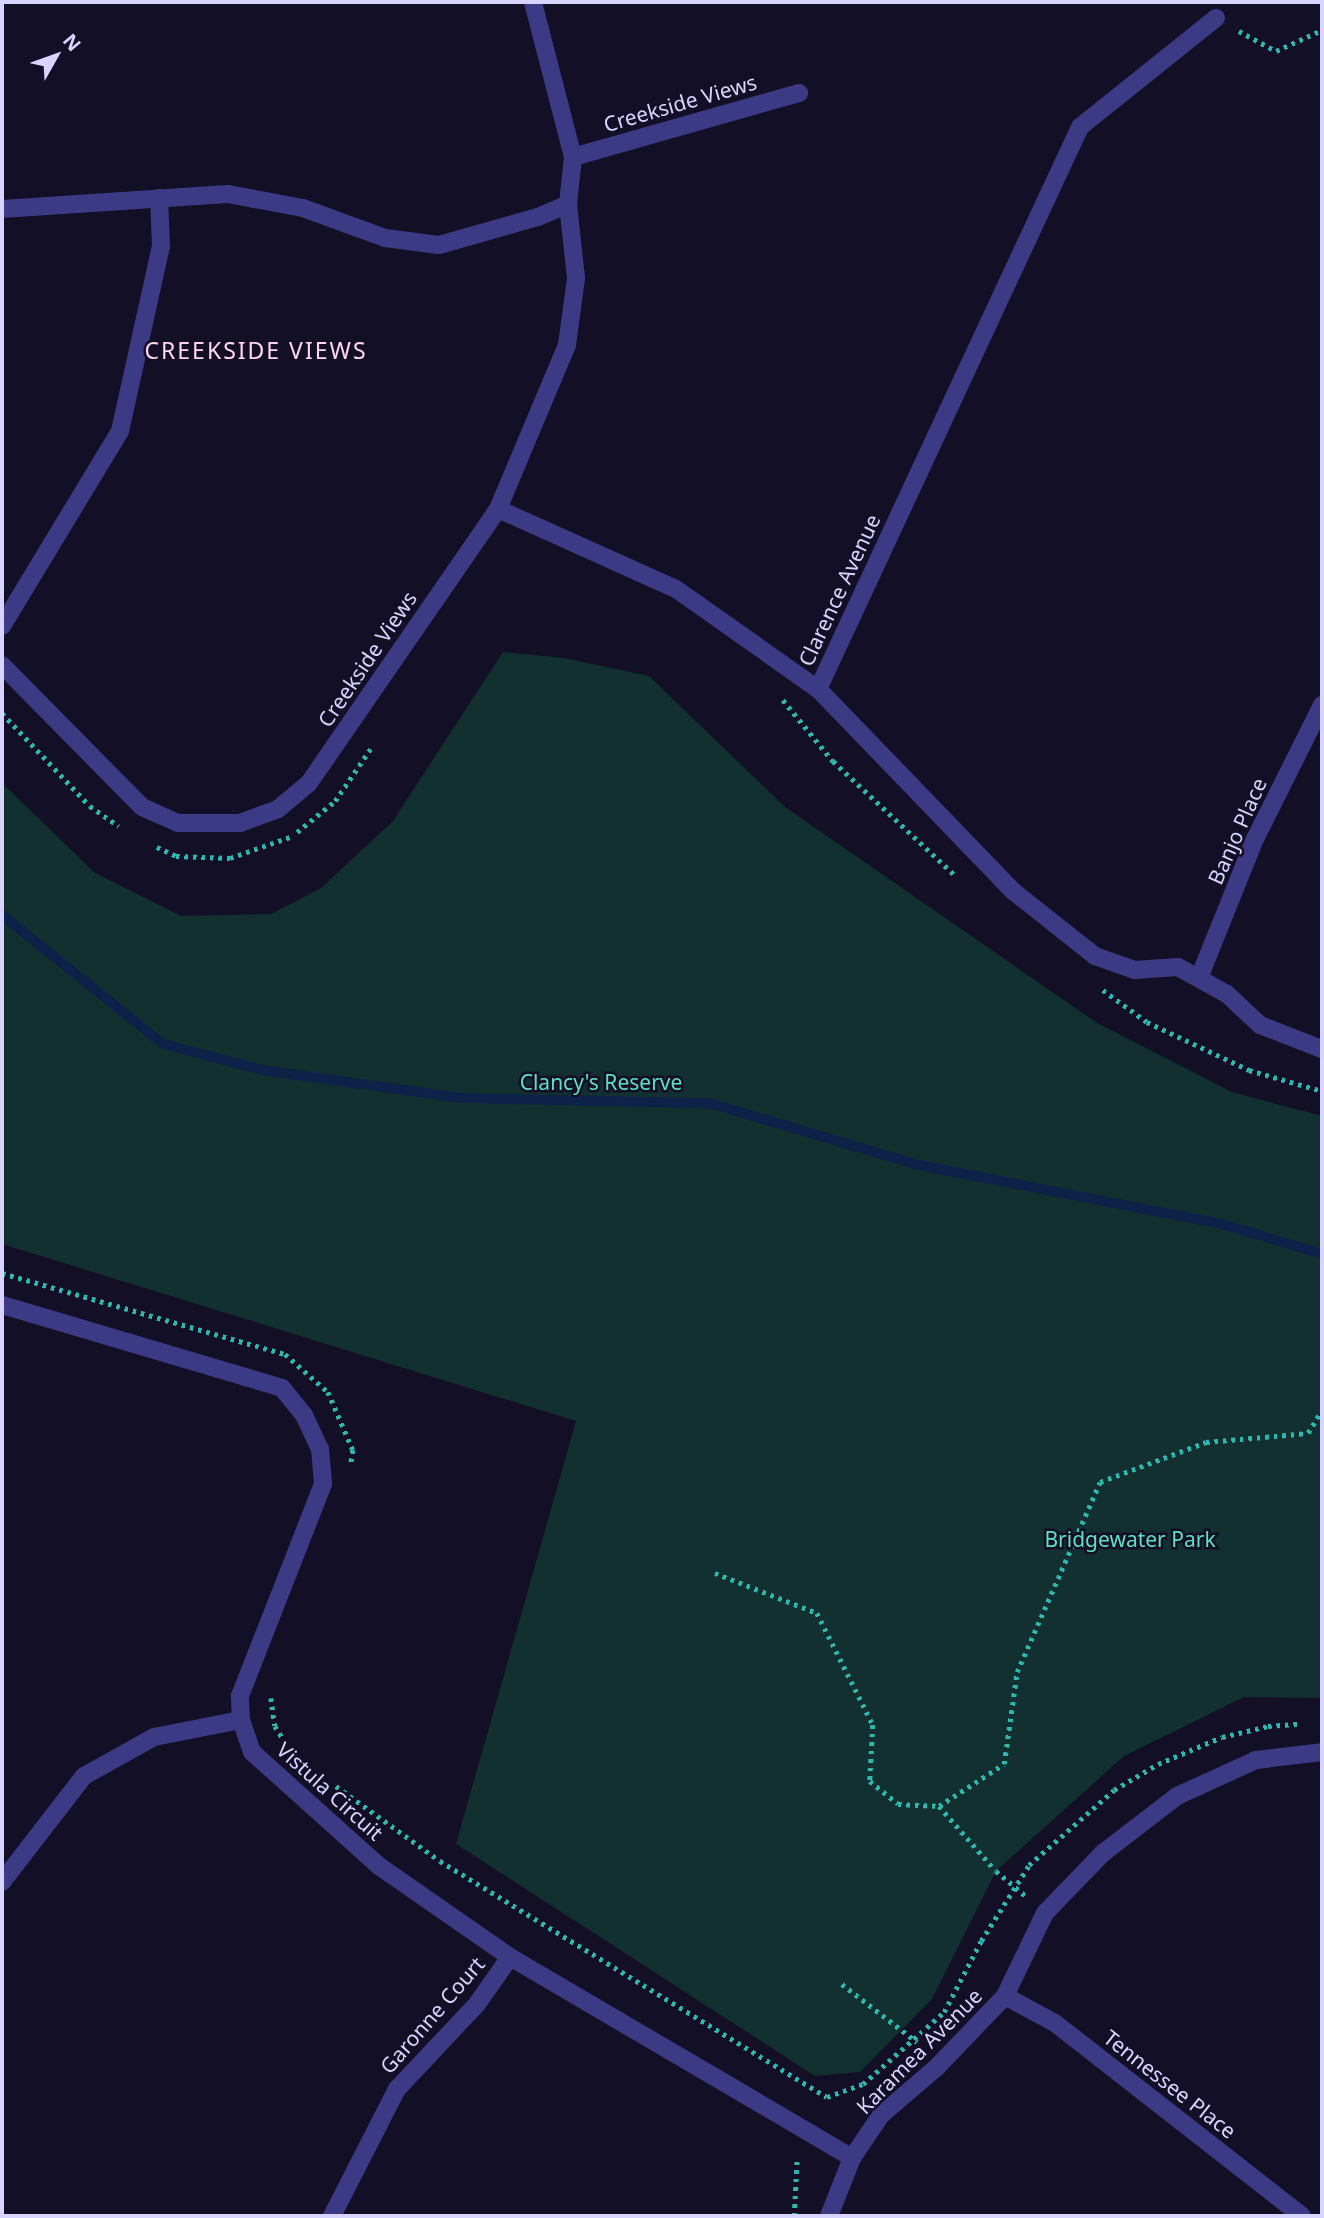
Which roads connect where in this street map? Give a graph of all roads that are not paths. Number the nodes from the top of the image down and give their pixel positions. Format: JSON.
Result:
{"nodes":[{"id":1,"x":533,"y":2,"type":"edge"},
{"id":2,"x":1216,"y":18,"type":"road end"},
{"id":3,"x":799,"y":93,"type":"dead end"},
{"id":4,"x":573,"y":157,"type":"junction"},
{"id":5,"x":159,"y":198,"type":"junction"},
{"id":6,"x":568,"y":204,"type":"junction"},
{"id":7,"x":2,"y":209,"type":"edge"},
{"id":8,"x":498,"y":509,"type":"junction"},
{"id":9,"x":2,"y":626,"type":"edge"},
{"id":10,"x":2,"y":665,"type":"edge"},
{"id":11,"x":818,"y":689,"type":"junction"},
{"id":12,"x":1322,"y":705,"type":"edge"},
{"id":13,"x":1199,"y":978,"type":"junction"},
{"id":14,"x":1322,"y":1049,"type":"edge"},
{"id":15,"x":2,"y":1305,"type":"edge"},
{"id":16,"x":241,"y":1720,"type":"junction"},
{"id":17,"x":1322,"y":1752,"type":"edge"},
{"id":18,"x":2,"y":1882,"type":"edge"},
{"id":19,"x":510,"y":1957,"type":"junction"},
{"id":20,"x":1005,"y":1996,"type":"junction"},
{"id":21,"x":852,"y":2158,"type":"junction"},
{"id":22,"x":332,"y":2216,"type":"edge"},
{"id":23,"x":829,"y":2216,"type":"edge"},
{"id":24,"x":1302,"y":2216,"type":"edge"}],
"edges":[{"from":1,"to":4,"type":"street","name":"Creekside Views"},
{"from":2,"to":11,"type":"street","name":"Clarence Avenue"},
{"from":3,"to":4,"type":"street","name":"Creekside Views"},
{"from":4,"to":6,"type":"street","name":"Creekside Views"},
{"from":5,"to":6,"type":"street"},
{"from":5,"to":7,"type":"street"},
{"from":5,"to":9,"type":"street"},
{"from":6,"to":8,"type":"street","name":"Creekside Views"},
{"from":8,"to":10,"type":"street","name":"Creekside Views"},
{"from":8,"to":11,"type":"street"},
{"from":11,"to":13,"type":"street","name":"Clarence Avenue"},
{"from":12,"to":13,"type":"street","name":"Banjo Place"},
{"from":13,"to":14,"type":"street","name":"Clarence Avenue"},
{"from":15,"to":16,"type":"street","name":"Vistula Circuit"},
{"from":16,"to":18,"type":"street"},
{"from":16,"to":19,"type":"street","name":"Vistula Circuit"},
{"from":17,"to":20,"type":"street","name":"Karamea Avenue"},
{"from":19,"to":21,"type":"street","name":"Vistula Circuit"},
{"from":19,"to":22,"type":"street","name":"Garonne Court"},
{"from":20,"to":21,"type":"street","name":"Karamea Avenue"},
{"from":20,"to":24,"type":"street","name":"Tennessee Place"},
{"from":21,"to":23,"type":"street","name":"Karamea Avenue"}]}
